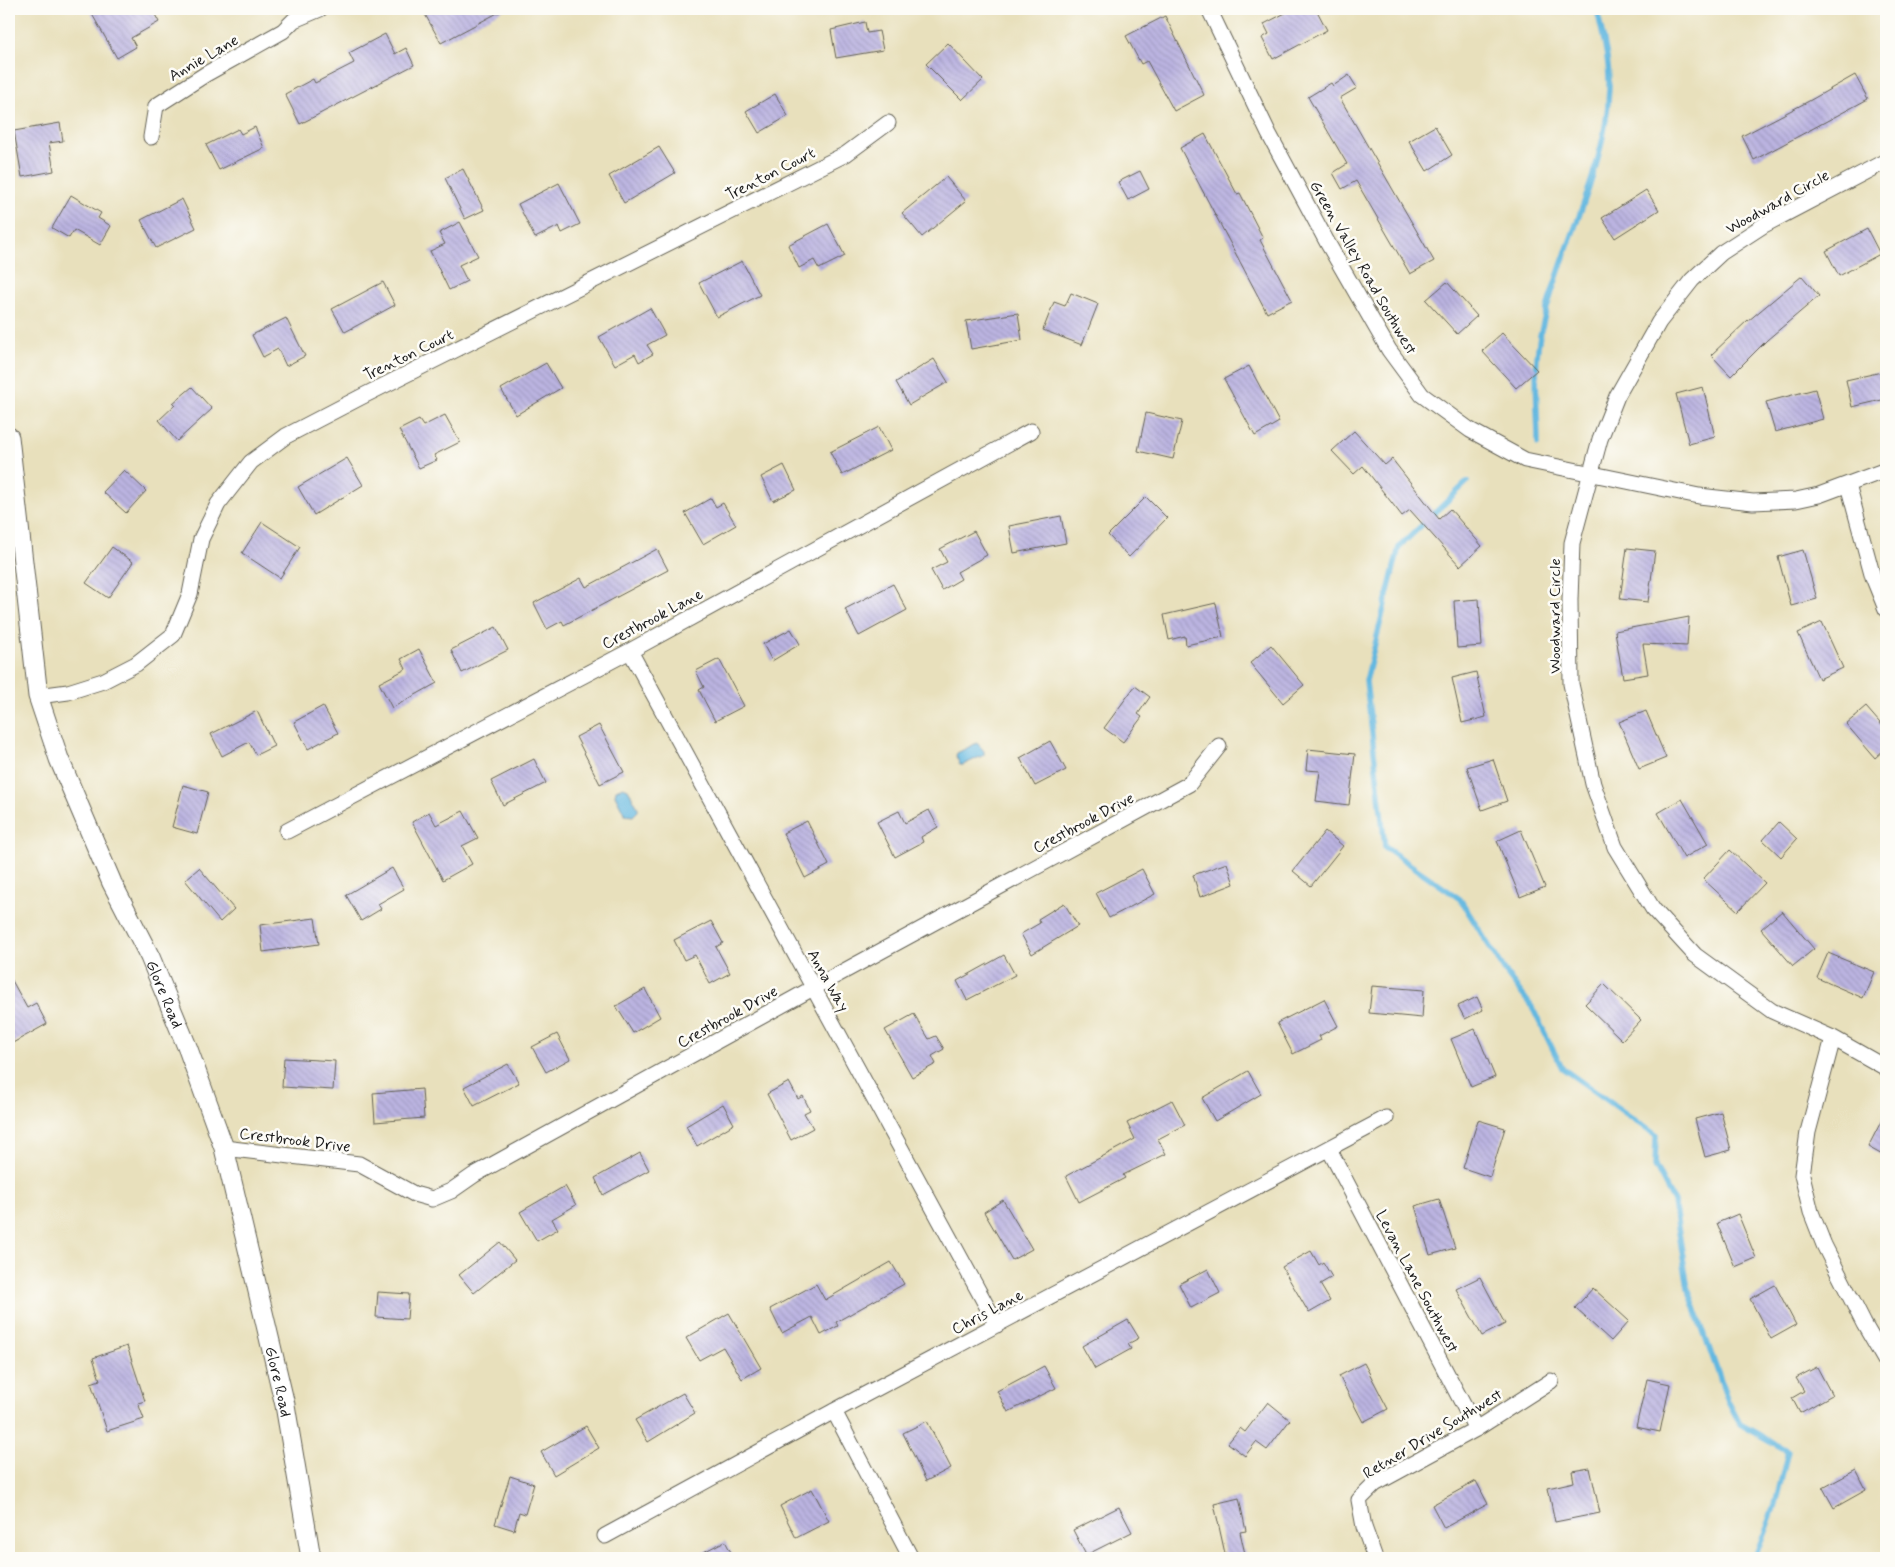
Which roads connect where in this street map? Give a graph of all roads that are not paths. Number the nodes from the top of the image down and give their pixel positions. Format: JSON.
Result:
{"nodes":[{"id":1,"x":320,"y":9,"type":"edge"},
{"id":2,"x":1209,"y":9,"type":"edge"},
{"id":3,"x":290,"y":14,"type":"edge"},
{"id":4,"x":888,"y":123,"type":"dead end"},
{"id":5,"x":151,"y":137,"type":"dead end"},
{"id":6,"x":1886,"y":161,"type":"edge"},
{"id":7,"x":1031,"y":431,"type":"dead end"},
{"id":8,"x":9,"y":437,"type":"edge"},
{"id":9,"x":1886,"y":470,"type":"edge"},
{"id":10,"x":1592,"y":473,"type":"junction"},
{"id":11,"x":1848,"y":485,"type":"junction"},
{"id":12,"x":1886,"y":609,"type":"edge"},
{"id":13,"x":630,"y":651,"type":"junction"},
{"id":14,"x":38,"y":696,"type":"junction"},
{"id":15,"x":1219,"y":746,"type":"dead end"},
{"id":16,"x":287,"y":831,"type":"dead end"},
{"id":17,"x":813,"y":988,"type":"junction"},
{"id":18,"x":1833,"y":1038,"type":"junction"},
{"id":19,"x":1886,"y":1068,"type":"edge"},
{"id":20,"x":1386,"y":1118,"type":"dead end"},
{"id":21,"x":224,"y":1148,"type":"junction"},
{"id":22,"x":1329,"y":1149,"type":"junction"},
{"id":23,"x":997,"y":1325,"type":"junction"},
{"id":24,"x":1886,"y":1362,"type":"edge"},
{"id":25,"x":1551,"y":1381,"type":"dead end"},
{"id":26,"x":834,"y":1411,"type":"junction"},
{"id":27,"x":1476,"y":1430,"type":"junction"},
{"id":28,"x":605,"y":1536,"type":"dead end"},
{"id":29,"x":311,"y":1558,"type":"edge"},
{"id":30,"x":911,"y":1558,"type":"edge"},
{"id":31,"x":1375,"y":1558,"type":"edge"}],
"edges":[{"from":1,"to":3,"type":"street","name":"Annie Lane"},
{"from":2,"to":10,"type":"street","name":"Green Valley Road Southwest"},
{"from":3,"to":5,"type":"street","name":"Annie Lane"},
{"from":4,"to":14,"type":"street","name":"Trenton Court"},
{"from":6,"to":10,"type":"street","name":"Woodward Circle"},
{"from":7,"to":13,"type":"street","name":"Crestbrook Lane"},
{"from":8,"to":14,"type":"street","name":"Glore Road"},
{"from":9,"to":11,"type":"street","name":"Green Valley Road Southwest"},
{"from":10,"to":11,"type":"street","name":"Green Valley Road Southwest"},
{"from":10,"to":18,"type":"street","name":"Woodward Circle"},
{"from":11,"to":12,"type":"street"},
{"from":13,"to":16,"type":"street","name":"Crestbrook Lane"},
{"from":13,"to":17,"type":"street","name":"Anna Way"},
{"from":14,"to":21,"type":"street","name":"Glore Road"},
{"from":15,"to":17,"type":"street","name":"Crestbrook Drive"},
{"from":17,"to":21,"type":"street","name":"Crestbrook Drive"},
{"from":17,"to":23,"type":"street","name":"Anna Way"},
{"from":18,"to":19,"type":"street","name":"Woodward Circle"},
{"from":18,"to":24,"type":"street"},
{"from":20,"to":22,"type":"street","name":"Chris Lane"},
{"from":21,"to":29,"type":"street","name":"Glore Road"},
{"from":22,"to":23,"type":"street","name":"Chris Lane"},
{"from":22,"to":27,"type":"street","name":"Levan Lane Southwest"},
{"from":23,"to":26,"type":"street","name":"Chris Lane"},
{"from":25,"to":27,"type":"street","name":"Retner Drive Southwest"},
{"from":26,"to":28,"type":"street","name":"Chris Lane"},
{"from":26,"to":30,"type":"street"},
{"from":27,"to":31,"type":"street","name":"Retner Drive Southwest"}]}
